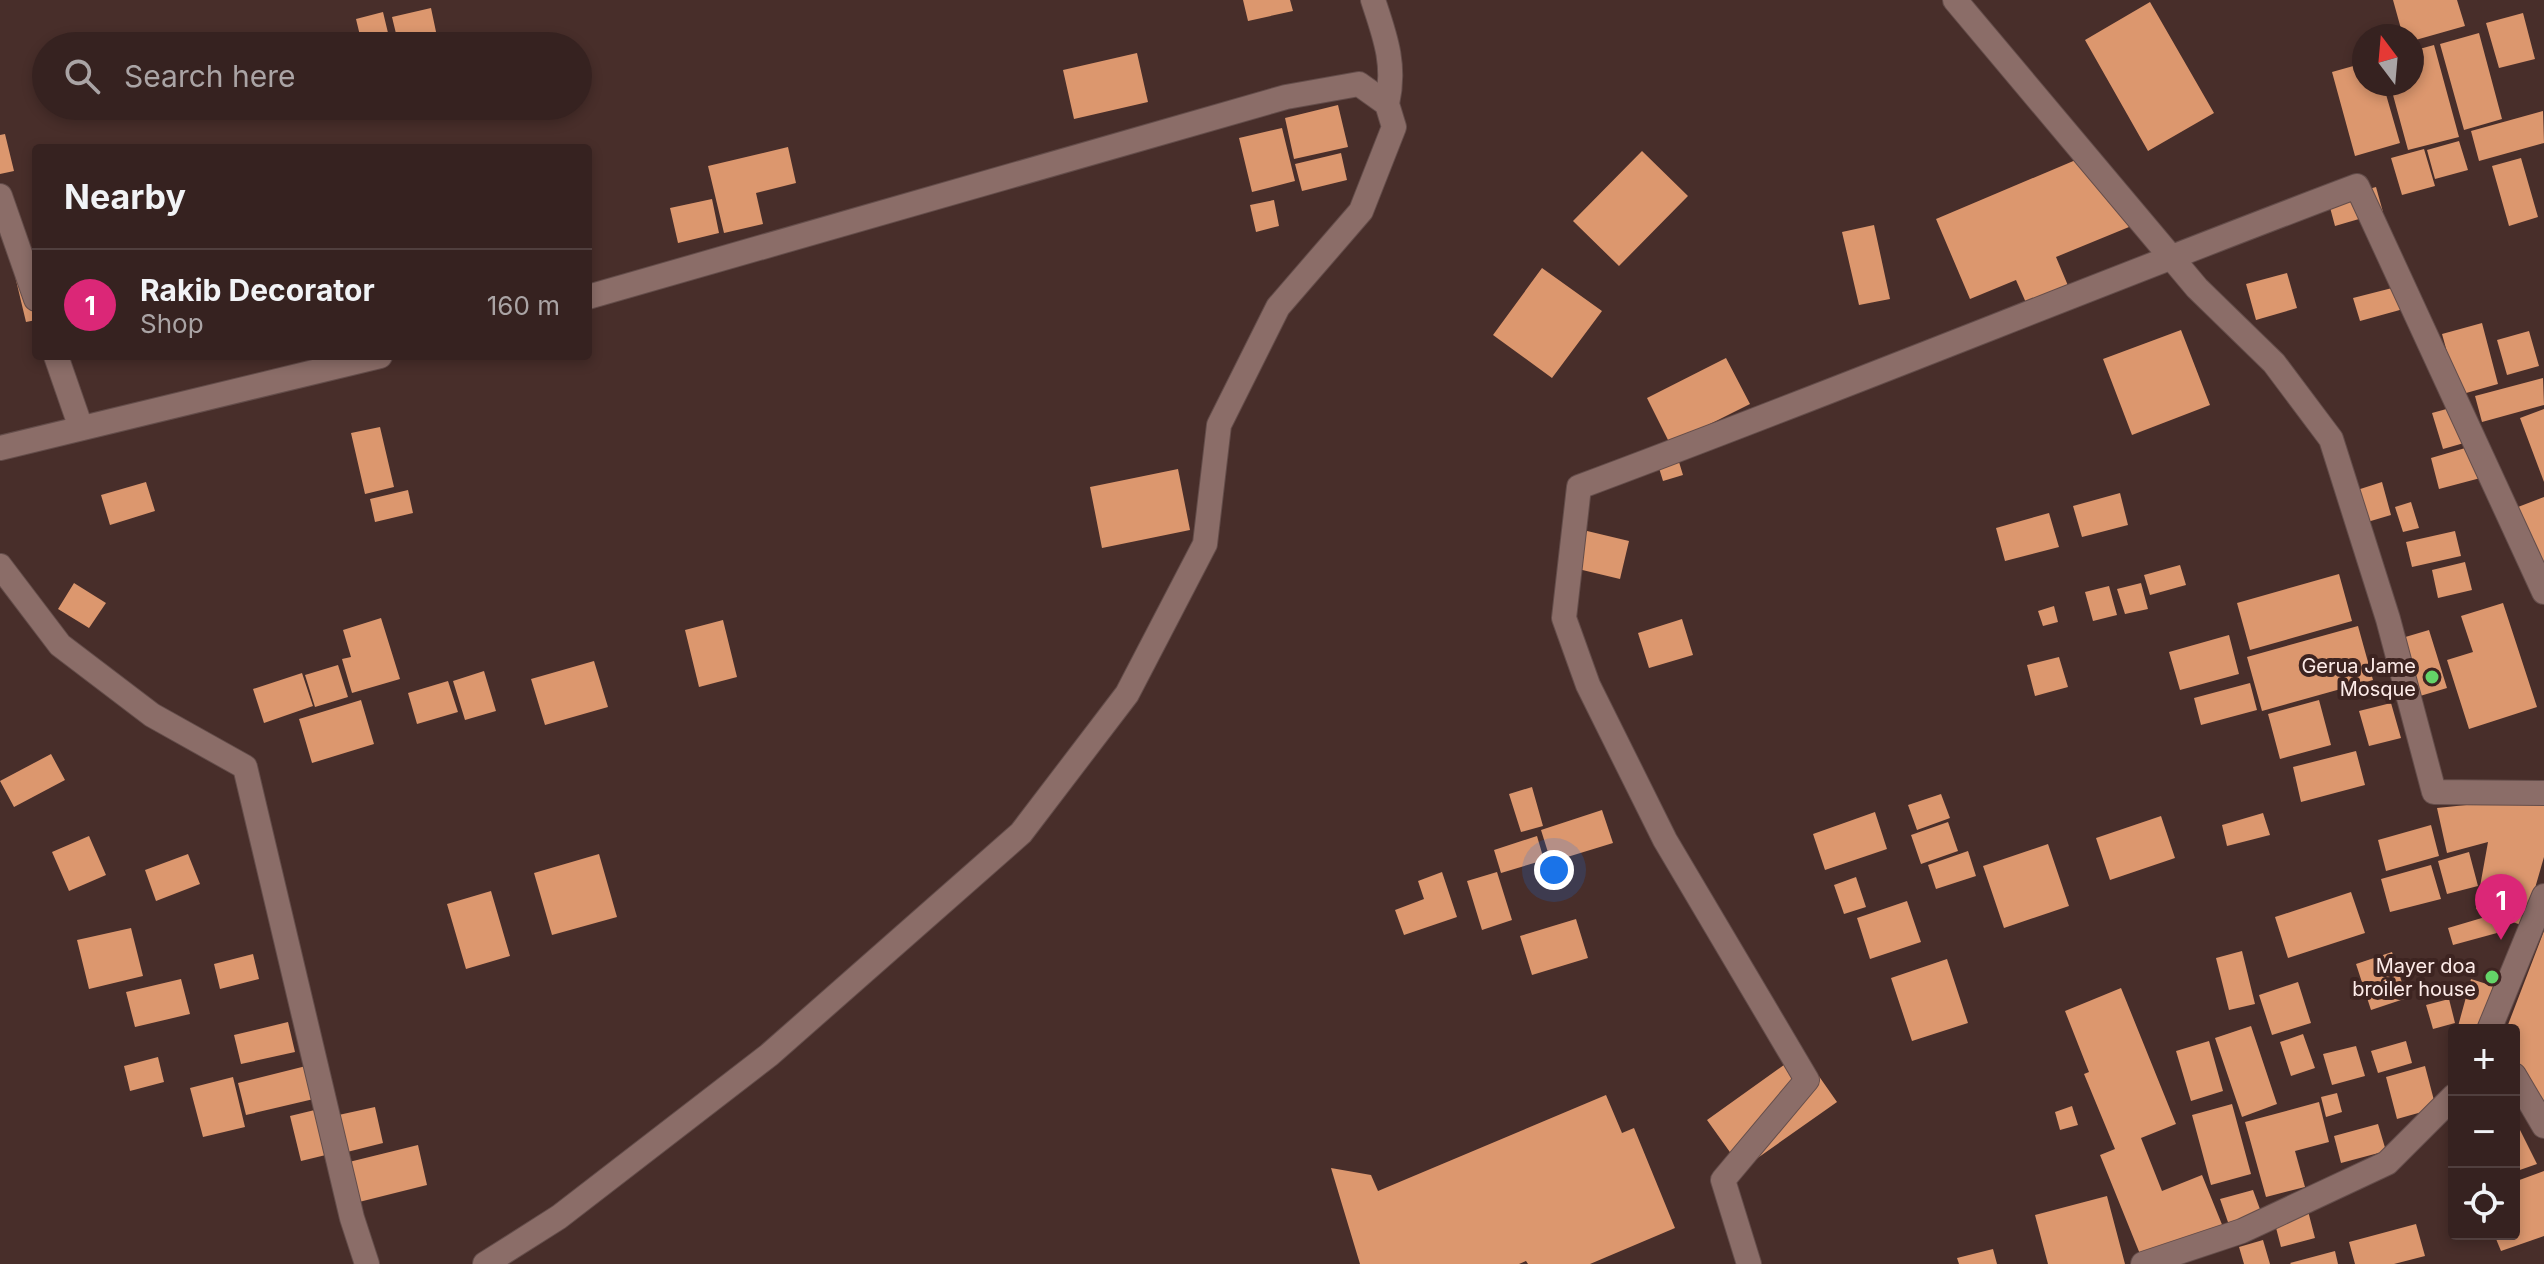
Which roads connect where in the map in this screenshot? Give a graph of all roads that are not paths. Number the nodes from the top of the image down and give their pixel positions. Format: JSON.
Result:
{"nodes":[{"id":1,"x":1373,"y":0,"type":"edge"},
{"id":2,"x":1955,"y":0,"type":"edge"},
{"id":3,"x":1387,"y":104,"type":"junction"},
{"id":4,"x":0,"y":196,"type":"edge"},
{"id":5,"x":2171,"y":256,"type":"junction"},
{"id":6,"x":32,"y":288,"type":"edge"},
{"id":7,"x":592,"y":296,"type":"edge"},
{"id":8,"x":57,"y":360,"type":"edge"},
{"id":9,"x":363,"y":360,"type":"edge"},
{"id":10,"x":81,"y":428,"type":"junction"},
{"id":11,"x":0,"y":448,"type":"edge"},
{"id":12,"x":0,"y":566,"type":"edge"},
{"id":13,"x":2544,"y":592,"type":"edge"},
{"id":14,"x":2544,"y":793,"type":"edge"},
{"id":15,"x":2544,"y":896,"type":"edge"},
{"id":16,"x":2491,"y":1024,"type":"edge"},
{"id":17,"x":2520,"y":1085,"type":"edge"},
{"id":18,"x":2448,"y":1102,"type":"edge"},
{"id":19,"x":2543,"y":1123,"type":"edge"},
{"id":20,"x":367,"y":1264,"type":"edge"},
{"id":21,"x":485,"y":1264,"type":"edge"},
{"id":22,"x":1749,"y":1264,"type":"edge"},
{"id":23,"x":2143,"y":1264,"type":"edge"}],
"edges":[{"from":1,"to":3,"type":"street"},
{"from":2,"to":5,"type":"street"},
{"from":3,"to":7,"type":"street"},
{"from":3,"to":21,"type":"street"},
{"from":4,"to":6,"type":"street"},
{"from":5,"to":13,"type":"street"},
{"from":5,"to":14,"type":"street"},
{"from":5,"to":22,"type":"street"},
{"from":8,"to":10,"type":"street"},
{"from":9,"to":10,"type":"street"},
{"from":10,"to":11,"type":"street"},
{"from":12,"to":20,"type":"street"},
{"from":15,"to":16,"type":"street"},
{"from":17,"to":19,"type":"street"},
{"from":18,"to":23,"type":"street"}]}
